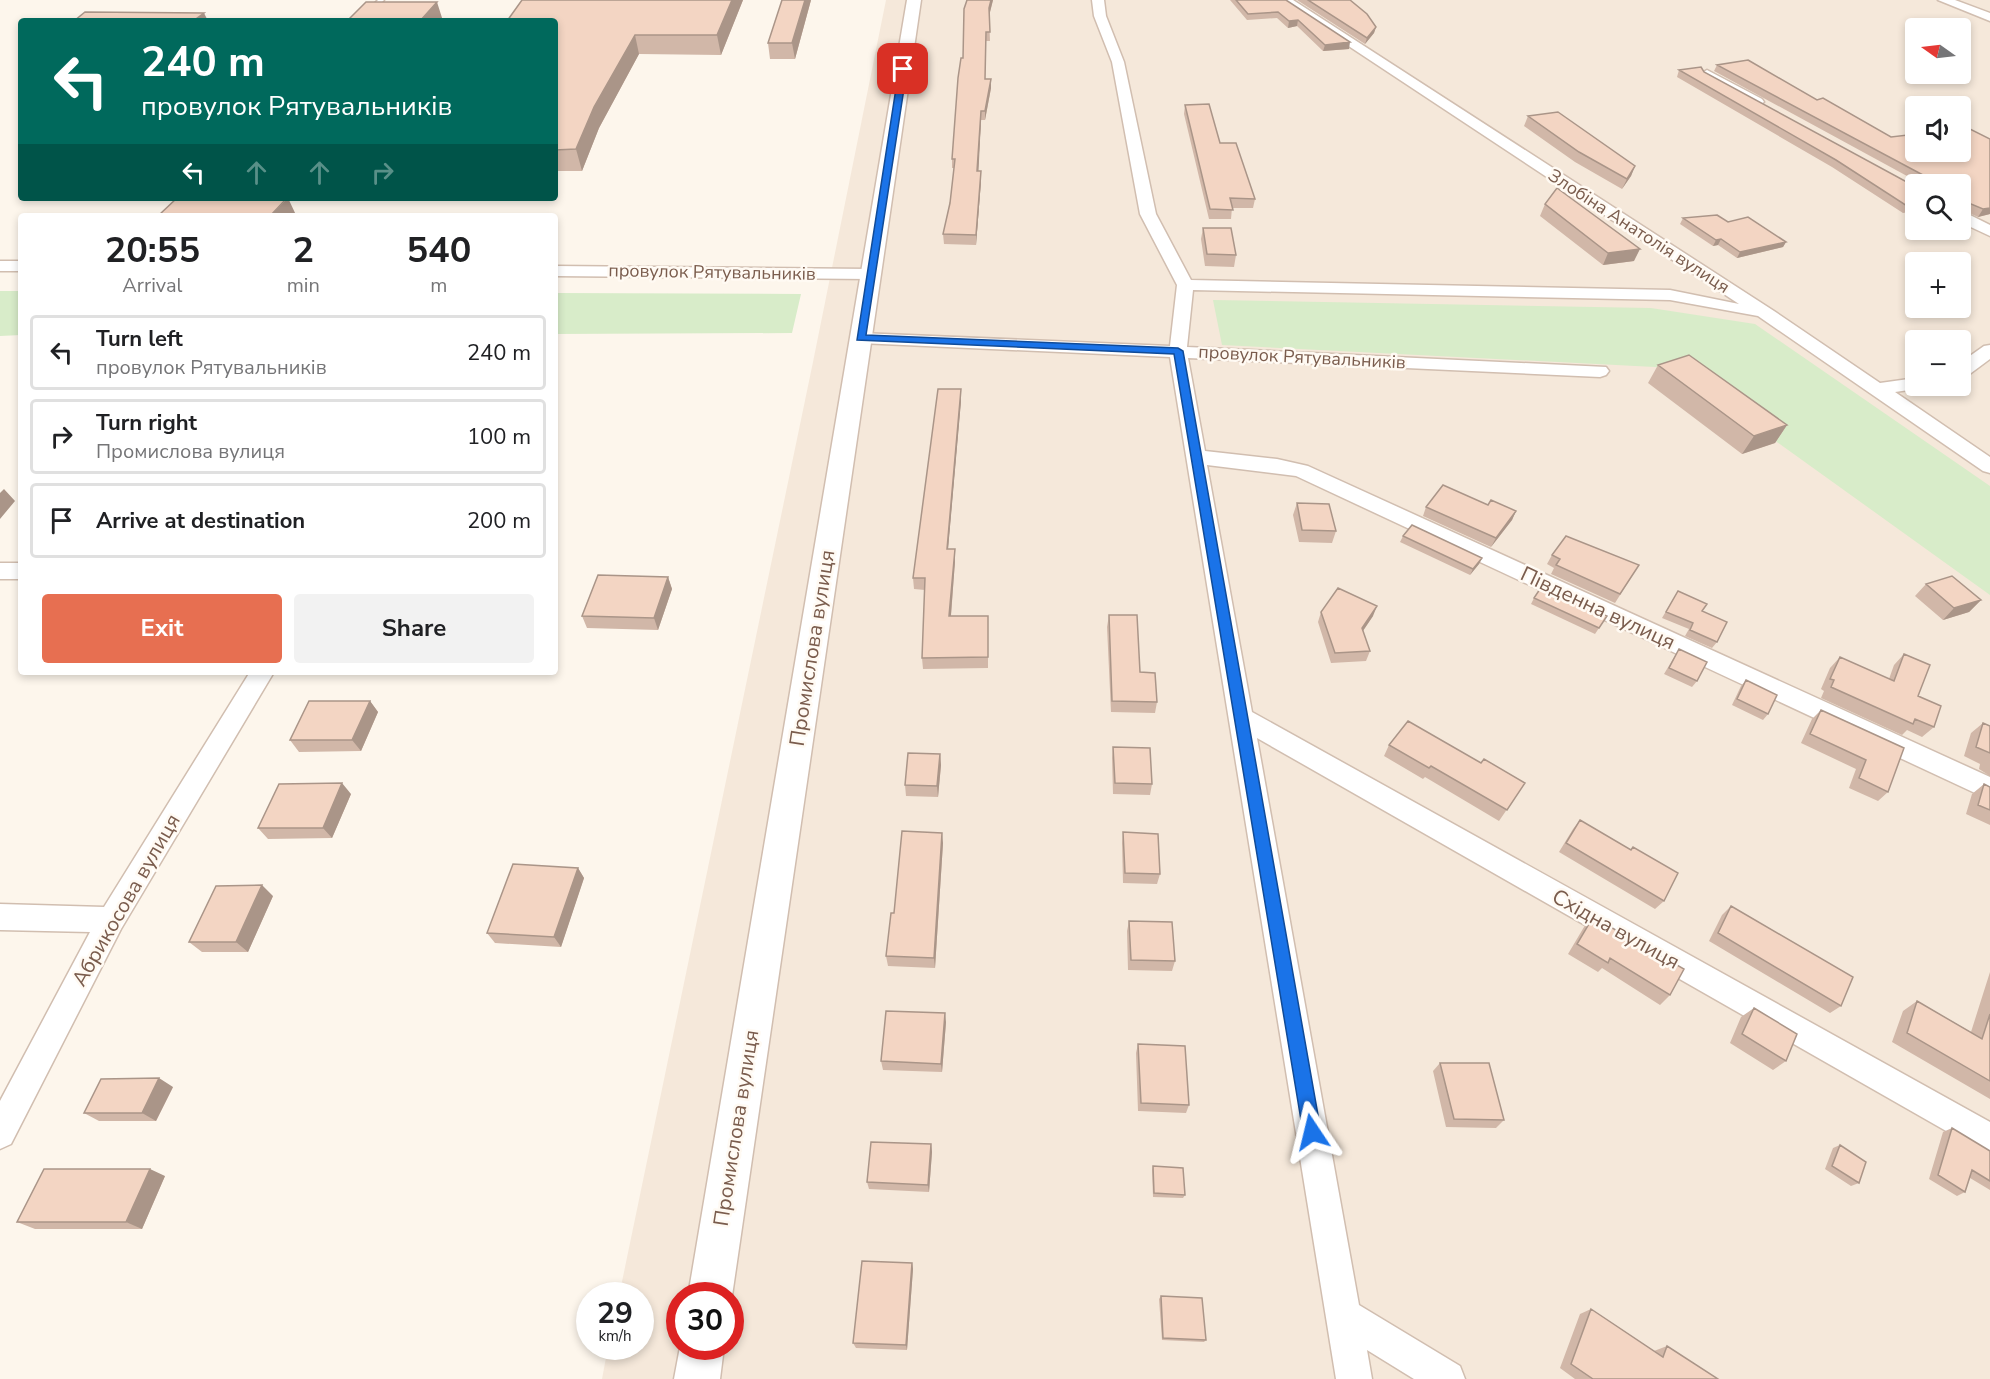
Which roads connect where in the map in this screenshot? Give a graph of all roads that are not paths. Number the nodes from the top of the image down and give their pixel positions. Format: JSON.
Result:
{"nodes":[{"id":1,"x":381,"y":0,"type":"edge"},
{"id":2,"x":914,"y":0,"type":"edge"},
{"id":3,"x":1098,"y":0,"type":"edge"},
{"id":4,"x":1285,"y":0,"type":"edge"},
{"id":5,"x":1944,"y":0,"type":"edge"},
{"id":6,"x":1990,"y":17,"type":"edge"},
{"id":7,"x":363,"y":18,"type":"edge"},
{"id":8,"x":1707,"y":74,"type":"edge"},
{"id":9,"x":1769,"y":108,"type":"edge"},
{"id":10,"x":1971,"y":221,"type":"edge"},
{"id":11,"x":1990,"y":231,"type":"edge"},
{"id":12,"x":0,"y":266,"type":"edge"},
{"id":13,"x":18,"y":266,"type":"edge"},
{"id":14,"x":1698,"y":269,"type":"junction"},
{"id":15,"x":558,"y":271,"type":"edge"},
{"id":16,"x":870,"y":274,"type":"junction"},
{"id":17,"x":1185,"y":285,"type":"junction"},
{"id":18,"x":1670,"y":295,"type":"junction"},
{"id":19,"x":1768,"y":315,"type":"junction"},
{"id":20,"x":860,"y":338,"type":"junction"},
{"id":21,"x":1990,"y":350,"type":"edge"},
{"id":22,"x":1178,"y":351,"type":"junction"},
{"id":23,"x":1971,"y":364,"type":"edge"},
{"id":24,"x":1600,"y":371,"type":"dead end"},
{"id":25,"x":1905,"y":385,"type":"edge"},
{"id":26,"x":1877,"y":389,"type":"junction"},
{"id":27,"x":1197,"y":457,"type":"junction"},
{"id":28,"x":1990,"y":466,"type":"edge"},
{"id":29,"x":0,"y":571,"type":"edge"},
{"id":30,"x":18,"y":571,"type":"edge"},
{"id":31,"x":260,"y":675,"type":"edge"},
{"id":32,"x":1242,"y":718,"type":"junction"},
{"id":33,"x":1990,"y":789,"type":"edge"},
{"id":34,"x":0,"y":916,"type":"edge"},
{"id":35,"x":111,"y":920,"type":"junction"},
{"id":36,"x":0,"y":1132,"type":"edge"},
{"id":37,"x":1990,"y":1140,"type":"edge"},
{"id":38,"x":712,"y":1282,"type":"edge"},
{"id":39,"x":1344,"y":1316,"type":"junction"},
{"id":40,"x":700,"y":1360,"type":"edge"},
{"id":41,"x":697,"y":1379,"type":"edge"},
{"id":42,"x":1354,"y":1379,"type":"edge"},
{"id":43,"x":1447,"y":1379,"type":"edge"}],
"edges":[{"from":1,"to":7,"type":"lane"},
{"from":2,"to":16,"type":"street","name":"Промислова вулиця"},
{"from":3,"to":17,"type":"street"},
{"from":4,"to":14,"type":"street","name":"Злобіна Анатолія вулиця"},
{"from":5,"to":6,"type":"street"},
{"from":8,"to":9,"type":"street"},
{"from":10,"to":11,"type":"street"},
{"from":12,"to":13,"type":"street"},
{"from":14,"to":18,"type":"street"},
{"from":14,"to":19,"type":"street","name":"Злобіна Анатолія вулиця"},
{"from":15,"to":16,"type":"street","name":"провулок Рятувальників"},
{"from":16,"to":20,"type":"street","name":"Промислова вулиця"},
{"from":17,"to":18,"type":"street"},
{"from":17,"to":22,"type":"street"},
{"from":18,"to":19,"type":"street"},
{"from":19,"to":26,"type":"street","name":"Злобіна Анатолія вулиця"},
{"from":20,"to":22,"type":"street","name":"провулок Рятувальників"},
{"from":20,"to":38,"type":"street","name":"Промислова вулиця"},
{"from":21,"to":23,"type":"street"},
{"from":22,"to":24,"type":"street","name":"провулок Рятувальників"},
{"from":22,"to":27,"type":"street"},
{"from":25,"to":26,"type":"street"},
{"from":26,"to":28,"type":"street","name":"Злобіна Анатолія вулиця"},
{"from":27,"to":32,"type":"street"},
{"from":27,"to":33,"type":"street","name":"Південна вулиця"},
{"from":29,"to":30,"type":"street"},
{"from":31,"to":35,"type":"street","name":"Абрикосова вулиця"},
{"from":32,"to":37,"type":"street","name":"Східна вулиця"},
{"from":32,"to":39,"type":"street"},
{"from":34,"to":35,"type":"street"},
{"from":35,"to":36,"type":"street","name":"Абрикосова вулиця"},
{"from":39,"to":42,"type":"street"},
{"from":39,"to":43,"type":"street"},
{"from":40,"to":41,"type":"street"}]}
